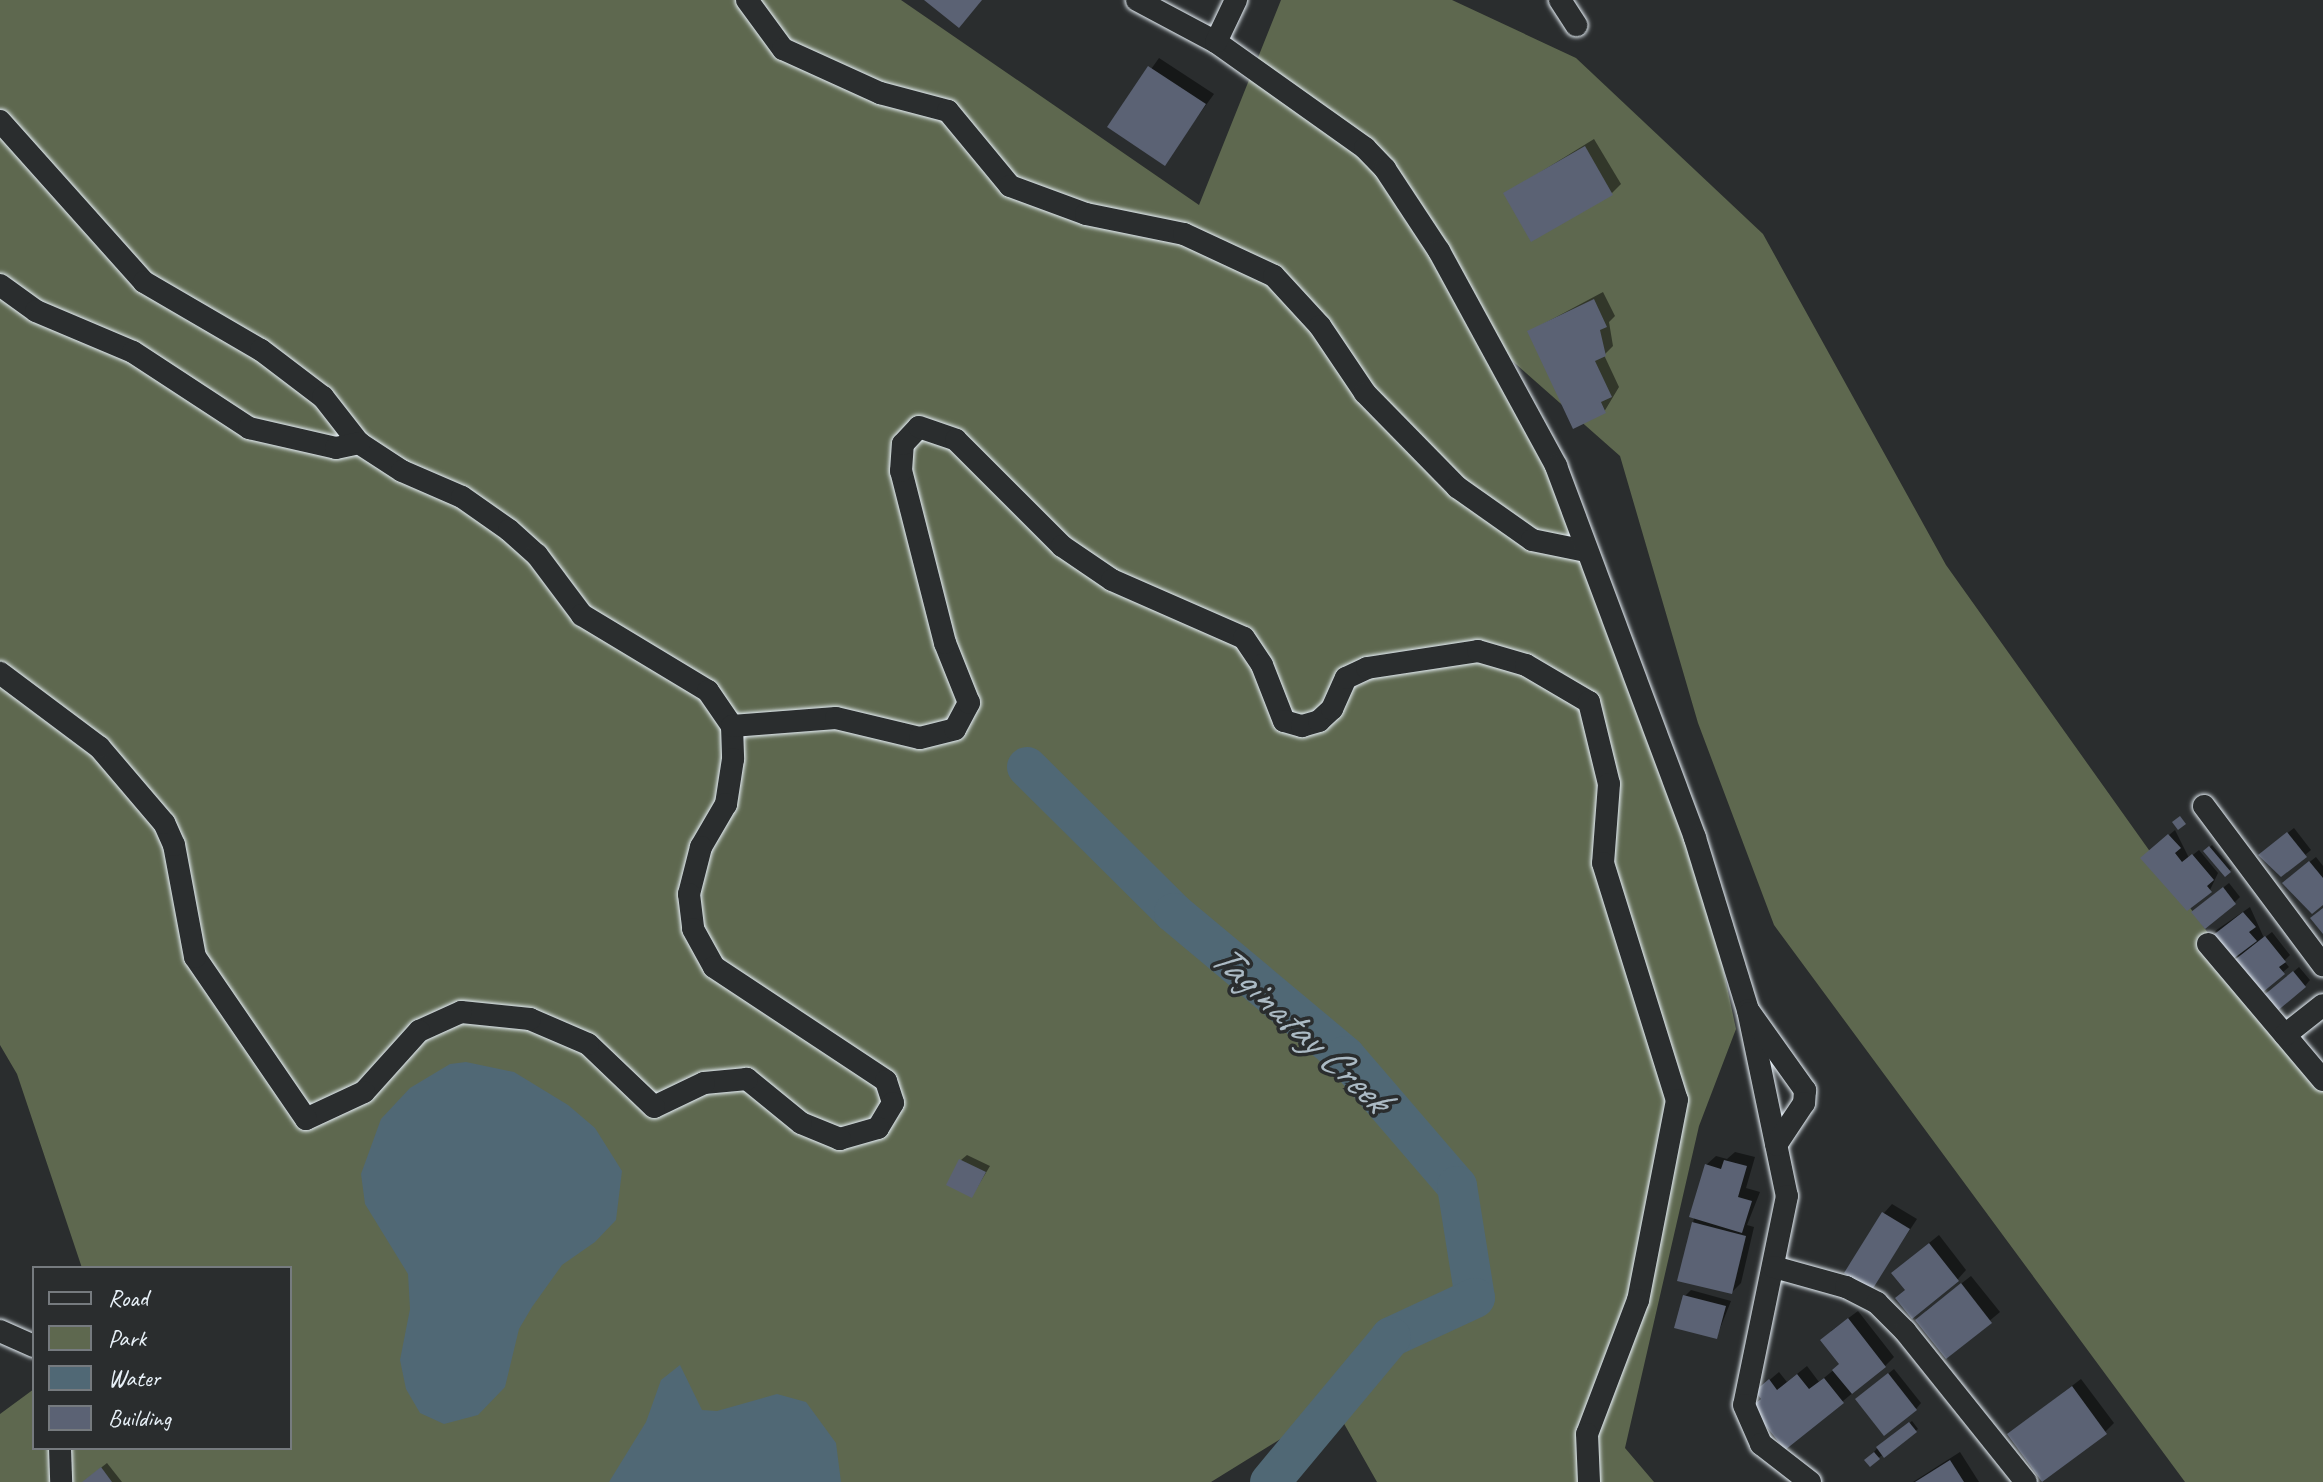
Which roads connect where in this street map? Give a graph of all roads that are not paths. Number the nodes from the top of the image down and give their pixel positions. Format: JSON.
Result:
{"nodes":[{"id":1,"x":747,"y":0,"type":"edge"},
{"id":2,"x":1137,"y":0,"type":"edge"},
{"id":3,"x":1236,"y":0,"type":"edge"},
{"id":4,"x":1560,"y":0,"type":"edge"},
{"id":5,"x":1576,"y":25,"type":"dead end"},
{"id":6,"x":1216,"y":42,"type":"junction"},
{"id":7,"x":0,"y":121,"type":"edge"},
{"id":8,"x":0,"y":285,"type":"edge"},
{"id":9,"x":359,"y":443,"type":"junction"},
{"id":10,"x":1586,"y":551,"type":"junction"},
{"id":11,"x":0,"y":673,"type":"edge"},
{"id":12,"x":732,"y":726,"type":"junction"},
{"id":13,"x":2204,"y":806,"type":"dead end"},
{"id":14,"x":2208,"y":944,"type":"dead end"},
{"id":15,"x":2323,"y":965,"type":"edge"},
{"id":16,"x":2323,"y":1005,"type":"edge"},
{"id":17,"x":1748,"y":1010,"type":"junction"},
{"id":18,"x":2285,"y":1035,"type":"junction"},
{"id":19,"x":2323,"y":1080,"type":"edge"},
{"id":20,"x":1776,"y":1145,"type":"junction"},
{"id":21,"x":1774,"y":1267,"type":"junction"},
{"id":22,"x":0,"y":1331,"type":"edge"},
{"id":23,"x":32,"y":1345,"type":"edge"},
{"id":24,"x":60,"y":1450,"type":"edge"},
{"id":25,"x":61,"y":1482,"type":"edge"},
{"id":26,"x":1589,"y":1482,"type":"edge"},
{"id":27,"x":1810,"y":1482,"type":"edge"},
{"id":28,"x":2026,"y":1482,"type":"edge"}],
"edges":[{"from":1,"to":10,"type":"street"},
{"from":2,"to":6,"type":"street"},
{"from":3,"to":6,"type":"street"},
{"from":4,"to":5,"type":"street"},
{"from":6,"to":10,"type":"street"},
{"from":7,"to":9,"type":"street"},
{"from":8,"to":9,"type":"street"},
{"from":9,"to":12,"type":"street"},
{"from":10,"to":17,"type":"street"},
{"from":11,"to":12,"type":"street"},
{"from":12,"to":26,"type":"street"},
{"from":13,"to":15,"type":"street"},
{"from":14,"to":18,"type":"street"},
{"from":16,"to":18,"type":"street"},
{"from":17,"to":20,"type":"street"},
{"from":17,"to":20,"type":"street"},
{"from":18,"to":19,"type":"street"},
{"from":20,"to":21,"type":"street"},
{"from":21,"to":27,"type":"street"},
{"from":21,"to":28,"type":"street"},
{"from":22,"to":23,"type":"street"},
{"from":24,"to":25,"type":"street"}]}
